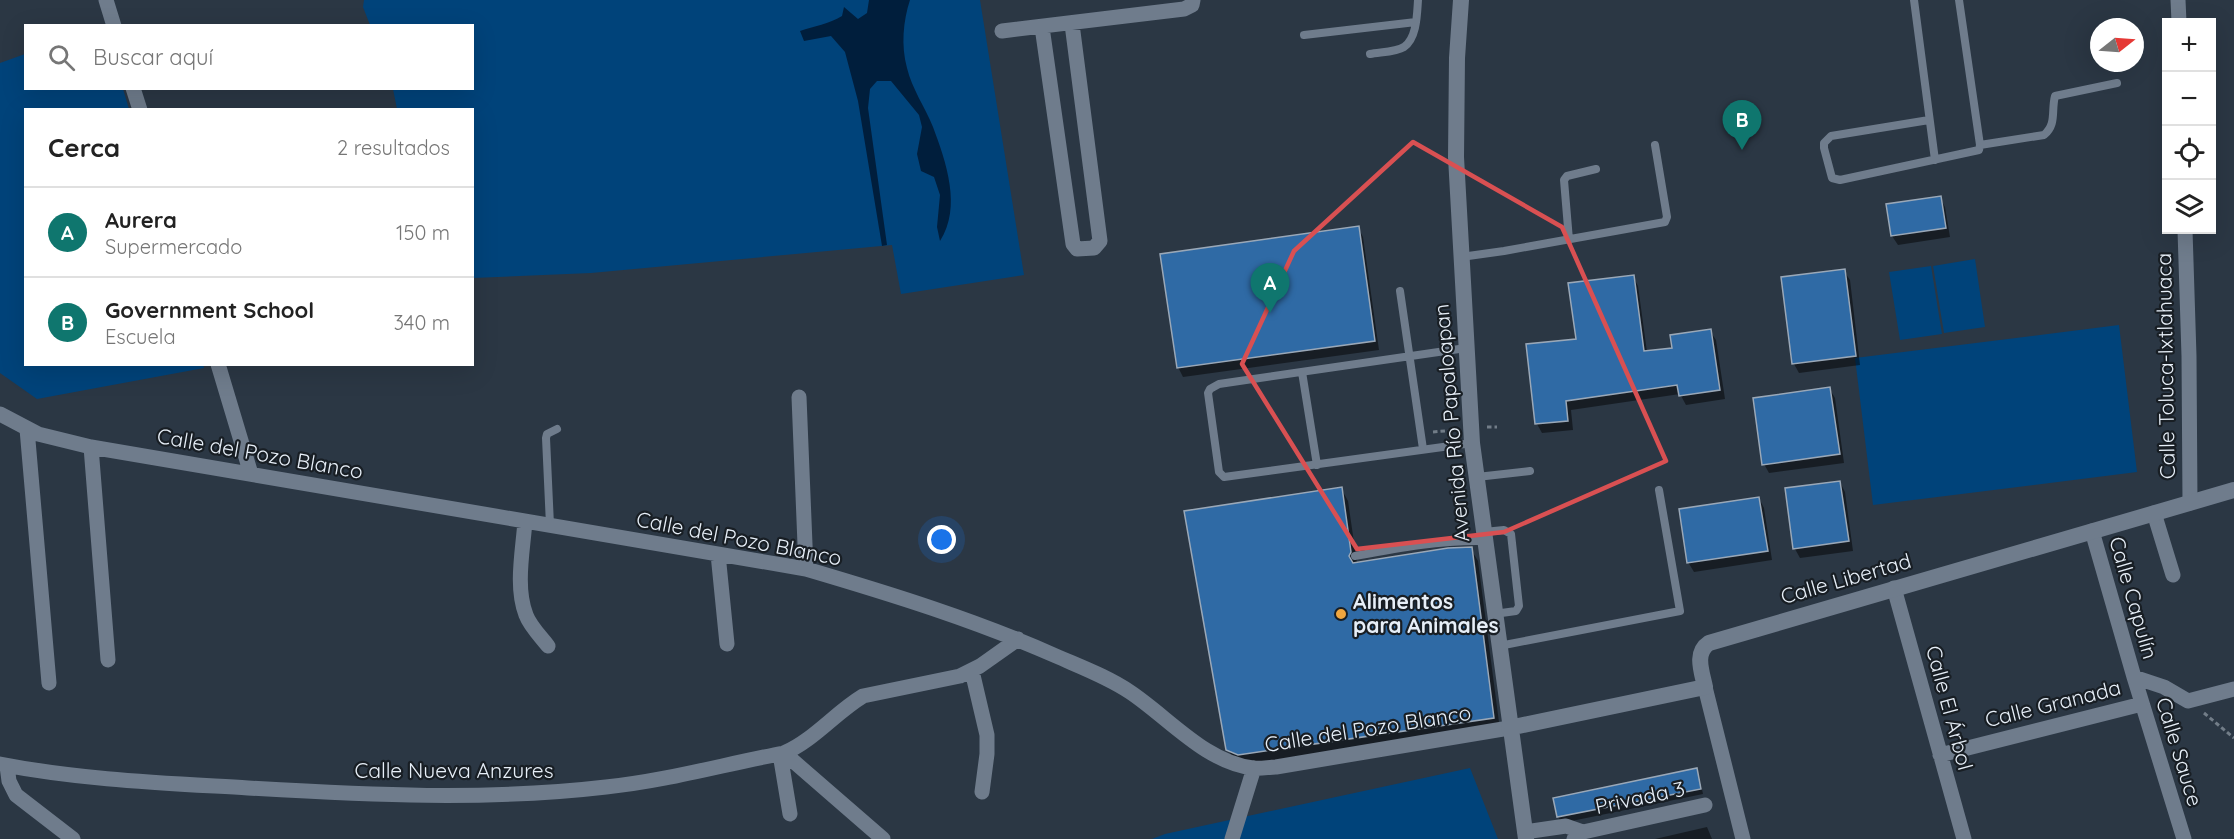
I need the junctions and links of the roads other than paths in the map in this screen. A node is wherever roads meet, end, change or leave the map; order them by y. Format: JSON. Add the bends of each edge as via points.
{"nodes":[{"id":1,"x":106,"y":0,"type":"edge"},
{"id":2,"x":1193,"y":0,"type":"edge"},
{"id":3,"x":1418,"y":0,"type":"edge"},
{"id":4,"x":1461,"y":0,"type":"edge"},
{"id":5,"x":1914,"y":0,"type":"edge"},
{"id":6,"x":1959,"y":0,"type":"edge"},
{"id":7,"x":2178,"y":0,"type":"edge"},
{"id":8,"x":2179,"y":18,"type":"edge"},
{"id":9,"x":1416,"y":22,"type":"junction"},
{"id":10,"x":113,"y":24,"type":"edge"},
{"id":11,"x":1072,"y":24,"type":"junction"},
{"id":12,"x":1042,"y":27,"type":"junction"},
{"id":13,"x":1002,"y":31,"type":"dead end"},
{"id":14,"x":1304,"y":35,"type":"dead end"},
{"id":15,"x":1370,"y":54,"type":"dead end"},
{"id":16,"x":2117,"y":83,"type":"dead end"},
{"id":17,"x":135,"y":90,"type":"edge"},
{"id":18,"x":139,"y":108,"type":"edge"},
{"id":19,"x":1929,"y":120,"type":"junction"},
{"id":20,"x":1655,"y":144,"type":"dead end"},
{"id":21,"x":1980,"y":145,"type":"junction"},
{"id":22,"x":1935,"y":160,"type":"junction"},
{"id":23,"x":1596,"y":169,"type":"dead end"},
{"id":24,"x":2185,"y":234,"type":"edge"},
{"id":25,"x":1569,"y":240,"type":"junction"},
{"id":26,"x":1461,"y":257,"type":"junction"},
{"id":27,"x":1400,"y":291,"type":"dead end"},
{"id":28,"x":1466,"y":348,"type":"junction"},
{"id":29,"x":1410,"y":356,"type":"junction"},
{"id":30,"x":219,"y":366,"type":"edge"},
{"id":31,"x":1302,"y":372,"type":"junction"},
{"id":32,"x":799,"y":398,"type":"dead end"},
{"id":33,"x":0,"y":414,"type":"edge"},
{"id":34,"x":27,"y":429,"type":"junction"},
{"id":35,"x":557,"y":429,"type":"dead end"},
{"id":36,"x":1472,"y":443,"type":"junction"},
{"id":37,"x":91,"y":447,"type":"junction"},
{"id":38,"x":1423,"y":449,"type":"junction"},
{"id":39,"x":1317,"y":465,"type":"junction"},
{"id":40,"x":1530,"y":471,"type":"dead end"},
{"id":41,"x":251,"y":474,"type":"junction"},
{"id":42,"x":1475,"y":477,"type":"junction"},
{"id":43,"x":1659,"y":490,"type":"dead end"},
{"id":44,"x":2234,"y":490,"type":"edge"},
{"id":45,"x":2190,"y":503,"type":"junction"},
{"id":46,"x":2154,"y":513,"type":"junction"},
{"id":47,"x":525,"y":520,"type":"junction"},
{"id":48,"x":550,"y":525,"type":"junction"},
{"id":49,"x":2092,"y":531,"type":"junction"},
{"id":50,"x":1483,"y":537,"type":"junction"},
{"id":51,"x":718,"y":554,"type":"junction"},
{"id":52,"x":1355,"y":556,"type":"dead end"},
{"id":53,"x":806,"y":569,"type":"junction"},
{"id":54,"x":2173,"y":575,"type":"dead end"},
{"id":55,"x":1894,"y":588,"type":"junction"},
{"id":56,"x":1494,"y":614,"type":"junction"},
{"id":57,"x":1018,"y":639,"type":"junction"},
{"id":58,"x":727,"y":644,"type":"dead end"},
{"id":59,"x":548,"y":646,"type":"dead end"},
{"id":60,"x":1498,"y":646,"type":"junction"},
{"id":61,"x":108,"y":660,"type":"dead end"},
{"id":62,"x":972,"y":671,"type":"junction"},
{"id":63,"x":2134,"y":677,"type":"junction"},
{"id":64,"x":49,"y":683,"type":"dead end"},
{"id":65,"x":1705,"y":687,"type":"junction"},
{"id":66,"x":2234,"y":689,"type":"edge"},
{"id":67,"x":2142,"y":704,"type":"junction"},
{"id":68,"x":1509,"y":728,"type":"junction"},
{"id":69,"x":782,"y":754,"type":"junction"},
{"id":70,"x":1940,"y":755,"type":"junction"},
{"id":71,"x":4,"y":765,"type":"edge"},
{"id":72,"x":1254,"y":768,"type":"junction"},
{"id":73,"x":982,"y":792,"type":"dead end"},
{"id":74,"x":1705,"y":805,"type":"dead end"},
{"id":75,"x":790,"y":814,"type":"dead end"},
{"id":76,"x":1579,"y":835,"type":"edge"},
{"id":77,"x":1525,"y":836,"type":"edge"},
{"id":78,"x":73,"y":839,"type":"edge"},
{"id":79,"x":883,"y":839,"type":"edge"},
{"id":80,"x":1232,"y":839,"type":"edge"},
{"id":81,"x":1743,"y":839,"type":"edge"},
{"id":82,"x":1964,"y":839,"type":"edge"},
{"id":83,"x":2184,"y":839,"type":"edge"}],
"edges":[{"from":1,"to":10,"type":"street"},
{"from":2,"to":11,"type":"street","via":[[1184,9]]},
{"from":3,"to":9,"type":"lane"},
{"from":4,"to":26,"type":"main road","name":"Avenida Río Papaloapan","via":[[1456,101]]},
{"from":5,"to":19,"type":"lane"},
{"from":6,"to":21,"type":"lane"},
{"from":7,"to":8,"type":"street"},
{"from":9,"to":14,"type":"lane"},
{"from":9,"to":15,"type":"lane","via":[[1409,42],[1402,48]]},
{"from":11,"to":12,"type":"street"},
{"from":11,"to":12,"type":"street","via":[[1100,241],[1094,248],[1081,250],[1073,244]]},
{"from":12,"to":13,"type":"street"},
{"from":16,"to":21,"type":"lane","via":[[2055,96],[2054,121],[2044,135]]},
{"from":17,"to":18,"type":"street"},
{"from":19,"to":22,"type":"lane"},
{"from":19,"to":22,"type":"lane","via":[[1831,136],[1824,148],[1830,175],[1835,180]]},
{"from":20,"to":25,"type":"lane","via":[[1665,222]]},
{"from":21,"to":22,"type":"lane","via":[[1976,152]]},
{"from":23,"to":25,"type":"lane","via":[[1563,180]]},
{"from":24,"to":45,"type":"street","name":"Calle Toluca-Ixtlahuaca"},
{"from":25,"to":26,"type":"lane"},
{"from":26,"to":28,"type":"main road","name":"Avenida Río Papaloapan"},
{"from":27,"to":29,"type":"lane"},
{"from":28,"to":29,"type":"lane"},
{"from":28,"to":36,"type":"main road","name":"Avenida Río Papaloapan"},
{"from":29,"to":31,"type":"lane"},
{"from":29,"to":38,"type":"lane"},
{"from":30,"to":41,"type":"street"},
{"from":31,"to":39,"type":"lane"},
{"from":31,"to":39,"type":"lane","via":[[1213,386],[1208,393],[1219,472],[1224,477]]},
{"from":32,"to":53,"type":"street"},
{"from":33,"to":34,"type":"street","name":"Calle del Pozo Blanco"},
{"from":34,"to":37,"type":"street","name":"Calle del Pozo Blanco"},
{"from":34,"to":64,"type":"street"},
{"from":35,"to":48,"type":"lane","via":[[546,434]]},
{"from":36,"to":38,"type":"lane"},
{"from":36,"to":42,"type":"main road","name":"Avenida Río Papaloapan"},
{"from":37,"to":41,"type":"street","name":"Calle del Pozo Blanco"},
{"from":37,"to":61,"type":"street"},
{"from":38,"to":39,"type":"lane"},
{"from":40,"to":42,"type":"lane"},
{"from":41,"to":47,"type":"street","name":"Calle del Pozo Blanco"},
{"from":42,"to":50,"type":"main road","name":"Avenida Río Papaloapan"},
{"from":43,"to":60,"type":"lane","via":[[1680,611]]},
{"from":44,"to":45,"type":"main road","name":"Calle Libertad"},
{"from":45,"to":46,"type":"main road","name":"Calle Libertad"},
{"from":46,"to":49,"type":"main road","name":"Calle Libertad"},
{"from":46,"to":54,"type":"street"},
{"from":47,"to":48,"type":"street","name":"Calle del Pozo Blanco"},
{"from":47,"to":59,"type":"street","via":[[523,602],[526,617]]},
{"from":48,"to":51,"type":"street","name":"Calle del Pozo Blanco"},
{"from":49,"to":55,"type":"main road","name":"Calle Libertad"},
{"from":49,"to":63,"type":"street","name":"Calle Capulín"},
{"from":50,"to":52,"type":"lane"},
{"from":50,"to":56,"type":"main road","name":"Avenida Río Papaloapan"},
{"from":50,"to":56,"type":"lane","via":[[1507,530],[1511,534],[1519,606],[1516,611]]},
{"from":51,"to":53,"type":"street","name":"Calle del Pozo Blanco"},
{"from":51,"to":58,"type":"street"},
{"from":53,"to":57,"type":"street","name":"Calle del Pozo Blanco","via":[[894,594]]},
{"from":55,"to":65,"type":"main road","name":"Calle Libertad","via":[[1709,643],[1699,660]]},
{"from":55,"to":70,"type":"street","name":"Calle El Árbol"},
{"from":56,"to":60,"type":"main road","name":"Avenida Río Papaloapan"},
{"from":57,"to":62,"type":"street","name":"Calle Nueva Anzures"},
{"from":57,"to":72,"type":"street","name":"Calle del Pozo Blanco","via":[[1110,680],[1208,751]]},
{"from":60,"to":68,"type":"main road","name":"Avenida Río Papaloapan"},
{"from":62,"to":69,"type":"street","name":"Calle Nueva Anzures","via":[[863,696],[803,743]]},
{"from":62,"to":73,"type":"street","via":[[987,735]]},
{"from":63,"to":66,"type":"street","via":[[2164,687],[2188,701]]},
{"from":63,"to":67,"type":"street","name":"Calle Sauce"},
{"from":65,"to":68,"type":"main road"},
{"from":65,"to":81,"type":"street"},
{"from":67,"to":70,"type":"street","name":"Calle Granada"},
{"from":67,"to":83,"type":"street","name":"Calle Sauce"},
{"from":68,"to":72,"type":"street","name":"Calle del Pozo Blanco"},
{"from":68,"to":77,"type":"main road","name":"Avenida Río Papaloapan"},
{"from":69,"to":71,"type":"street","name":"Calle Nueva Anzures","via":[[638,783],[510,795],[312,792],[173,784],[57,775]]},
{"from":69,"to":75,"type":"street"},
{"from":69,"to":79,"type":"street"},
{"from":70,"to":82,"type":"street","name":"Calle El Árbol"},
{"from":71,"to":78,"type":"street","via":[[16,795]]},
{"from":72,"to":80,"type":"street"},
{"from":74,"to":76,"type":"street","name":"Privada 3"},
{"from":76,"to":77,"type":"street","name":"Privada 3","via":[[1566,826]]}]}
